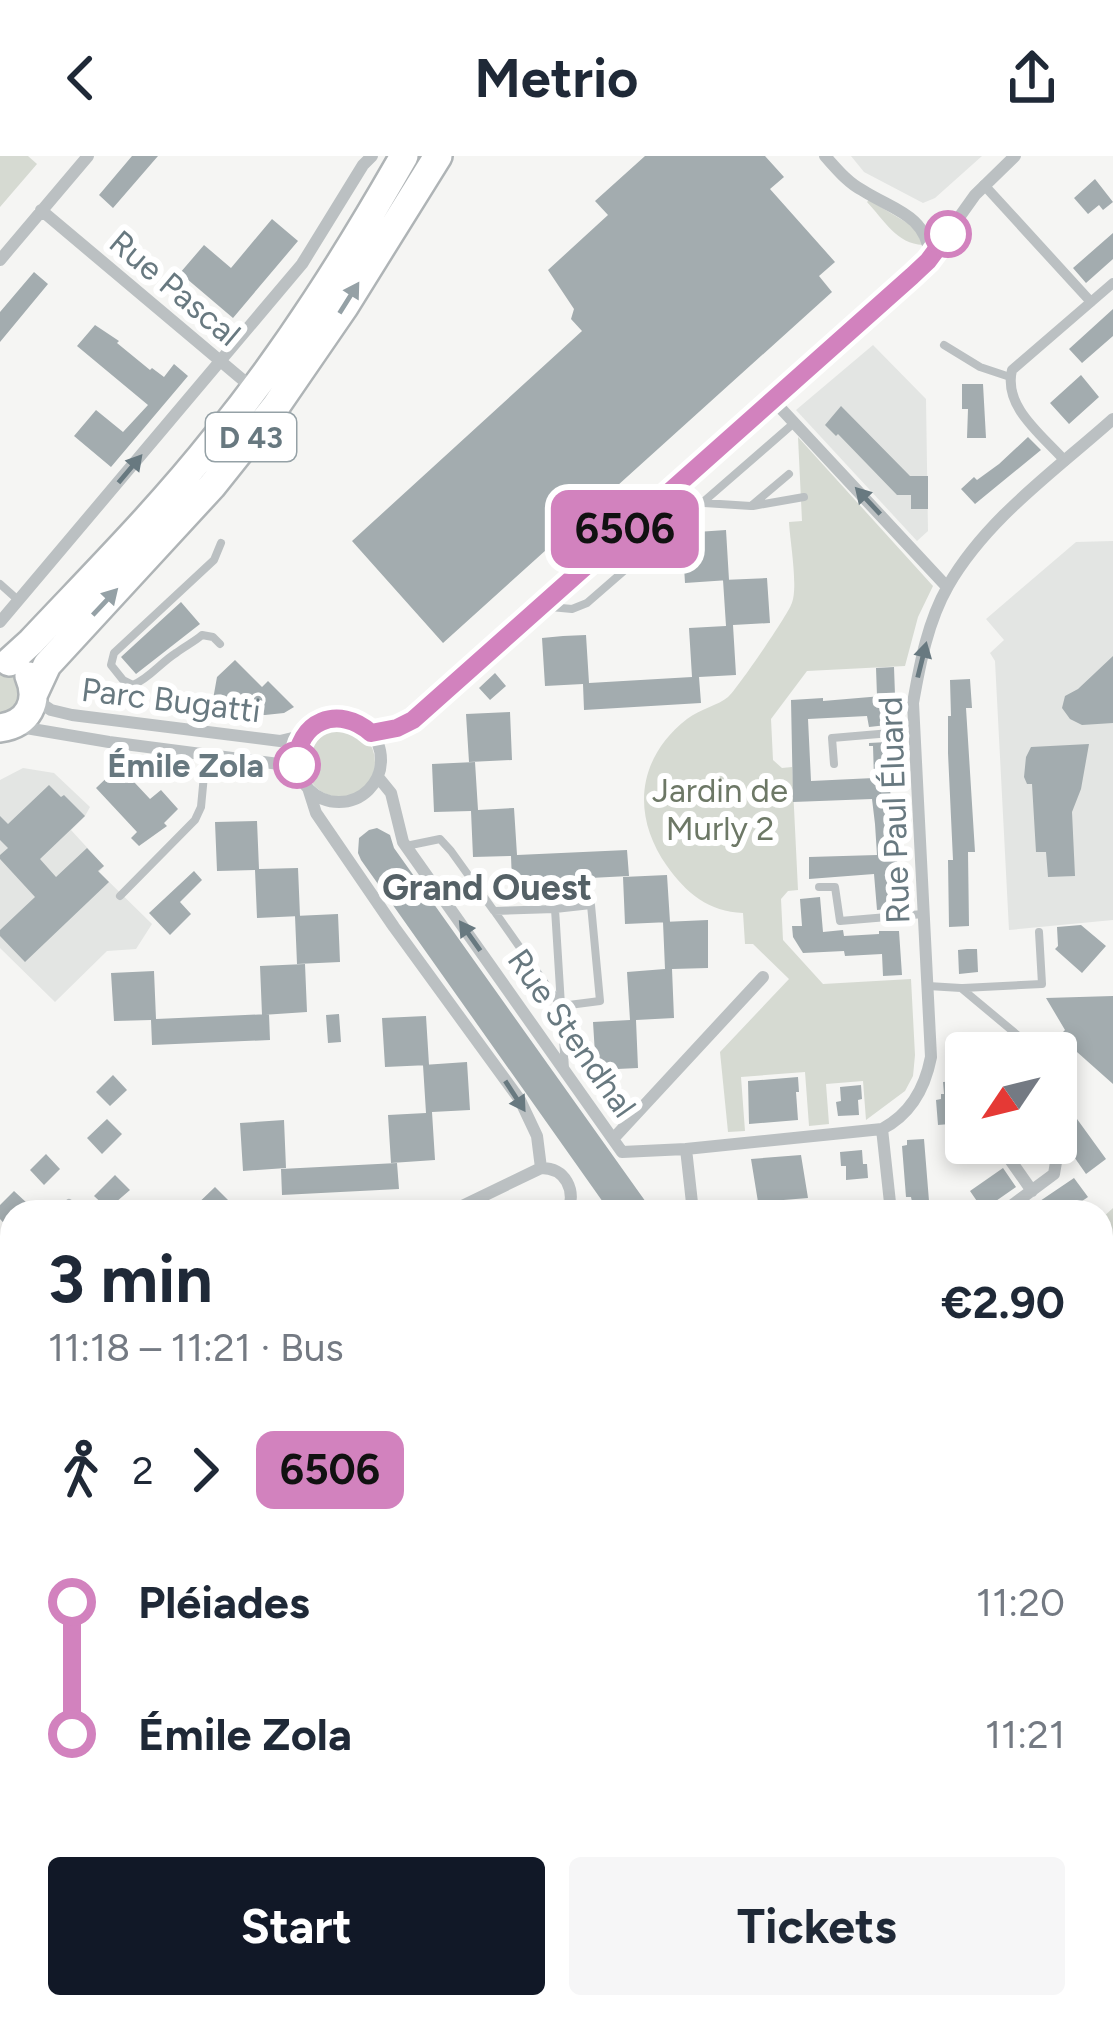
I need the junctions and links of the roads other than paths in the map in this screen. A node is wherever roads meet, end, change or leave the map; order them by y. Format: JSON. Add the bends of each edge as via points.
{"nodes":[{"id":1,"x":88,"y":156,"type":"edge"},
{"id":2,"x":371,"y":156,"type":"edge"},
{"id":3,"x":404,"y":156,"type":"edge"},
{"id":4,"x":438,"y":156,"type":"edge"},
{"id":5,"x":825,"y":156,"type":"edge"},
{"id":6,"x":1015,"y":156,"type":"edge"},
{"id":7,"x":984,"y":185,"type":"junction"},
{"id":8,"x":41,"y":210,"type":"junction"},
{"id":9,"x":930,"y":257,"type":"junction"},
{"id":10,"x":0,"y":260,"type":"edge"},
{"id":11,"x":1113,"y":283,"type":"edge"},
{"id":12,"x":1091,"y":302,"type":"junction"},
{"id":13,"x":944,"y":345,"type":"dead end"},
{"id":14,"x":221,"y":363,"type":"junction"},
{"id":15,"x":1010,"y":377,"type":"junction"},
{"id":16,"x":265,"y":398,"type":"junction"},
{"id":17,"x":772,"y":399,"type":"junction"},
{"id":18,"x":1113,"y":418,"type":"edge"},
{"id":19,"x":794,"y":423,"type":"junction"},
{"id":20,"x":1065,"y":461,"type":"junction"},
{"id":21,"x":789,"y":474,"type":"dead end"},
{"id":22,"x":804,"y":497,"type":"dead end"},
{"id":23,"x":702,"y":503,"type":"junction"},
{"id":24,"x":751,"y":506,"type":"junction"},
{"id":25,"x":221,"y":543,"type":"dead end"},
{"id":26,"x":0,"y":584,"type":"edge"},
{"id":27,"x":947,"y":587,"type":"junction"},
{"id":28,"x":20,"y":601,"type":"junction"},
{"id":29,"x":539,"y":606,"type":"junction"},
{"id":30,"x":0,"y":622,"type":"edge"},
{"id":31,"x":220,"y":644,"type":"dead end"},
{"id":32,"x":5,"y":661,"type":"edge"},
{"id":33,"x":34,"y":695,"type":"junction"},
{"id":34,"x":6,"y":727,"type":"edge"},
{"id":35,"x":914,"y":731,"type":"junction"},
{"id":36,"x":371,"y":733,"type":"junction"},
{"id":37,"x":305,"y":735,"type":"junction"},
{"id":38,"x":206,"y":753,"type":"junction"},
{"id":39,"x":834,"y":764,"type":"dead end"},
{"id":40,"x":297,"y":770,"type":"junction"},
{"id":41,"x":378,"y":777,"type":"junction"},
{"id":42,"x":309,"y":791,"type":"junction"},
{"id":43,"x":406,"y":845,"type":"junction"},
{"id":44,"x":819,"y":887,"type":"dead end"},
{"id":45,"x":120,"y":896,"type":"dead end"},
{"id":46,"x":555,"y":909,"type":"junction"},
{"id":47,"x":494,"y":911,"type":"junction"},
{"id":48,"x":924,"y":914,"type":"junction"},
{"id":49,"x":1039,"y":932,"type":"dead end"},
{"id":50,"x":764,"y":977,"type":"dead end"},
{"id":51,"x":928,"y":986,"type":"junction"},
{"id":52,"x":961,"y":988,"type":"junction"},
{"id":53,"x":561,"y":1006,"type":"junction"},
{"id":54,"x":1014,"y":1032,"type":"edge"},
{"id":55,"x":565,"y":1071,"type":"junction"},
{"id":56,"x":882,"y":1129,"type":"junction"},
{"id":57,"x":614,"y":1139,"type":"junction"},
{"id":58,"x":686,"y":1149,"type":"junction"},
{"id":59,"x":1013,"y":1164,"type":"edge"},
{"id":60,"x":1056,"y":1164,"type":"edge"},
{"id":61,"x":541,"y":1168,"type":"junction"},
{"id":62,"x":1032,"y":1191,"type":"junction"},
{"id":63,"x":475,"y":1200,"type":"edge"},
{"id":64,"x":572,"y":1200,"type":"edge"},
{"id":65,"x":692,"y":1200,"type":"edge"},
{"id":66,"x":890,"y":1200,"type":"edge"},
{"id":67,"x":1020,"y":1200,"type":"edge"}],
"edges":[{"from":1,"to":8,"type":"street"},
{"from":2,"to":14,"type":"street","via":[[302,264]]},
{"from":3,"to":16,"type":"main road","number":"D 43"},
{"from":16,"to":4,"type":"main road","number":"D 43","one_way":true,"via":[[344,307]]},
{"from":5,"to":9,"type":"street","via":[[856,187],[916,221]]},
{"from":6,"to":7,"type":"street"},
{"from":7,"to":9,"type":"street"},
{"from":7,"to":12,"type":"street"},
{"from":8,"to":10,"type":"street"},
{"from":8,"to":14,"type":"street","name":"Rue Pascal"},
{"from":9,"to":17,"type":"street"},
{"from":11,"to":12,"type":"street"},
{"from":12,"to":15,"type":"street"},
{"from":13,"to":15,"type":"lane"},
{"from":14,"to":16,"type":"street","name":"Rue Pascal"},
{"from":28,"to":14,"type":"street","one_way":true},
{"from":15,"to":20,"type":"street","via":[[1015,405]]},
{"from":16,"to":32,"type":"main road","number":"D 43"},
{"from":33,"to":16,"type":"main road","number":"D 43","one_way":true,"via":[[52,659],[212,486]]},
{"from":17,"to":19,"type":"street"},
{"from":17,"to":29,"type":"street"},
{"from":18,"to":20,"type":"street","name":"Rue Paul Éluard"},
{"from":19,"to":23,"type":"lane"},
{"from":27,"to":19,"type":"street","one_way":true},
{"from":20,"to":27,"type":"street","name":"Rue Paul Éluard","via":[[998,521]]},
{"from":21,"to":24,"type":"lane"},
{"from":22,"to":24,"type":"lane"},
{"from":23,"to":24,"type":"lane"},
{"from":23,"to":29,"type":"lane","via":[[587,603]]},
{"from":25,"to":31,"type":"lane","via":[[214,560],[114,653],[111,665],[134,686],[202,635]]},
{"from":26,"to":28,"type":"lane"},
{"from":35,"to":27,"type":"street","name":"Rue Paul Éluard","one_way":true,"via":[[922,654]]},
{"from":28,"to":30,"type":"street"},
{"from":29,"to":36,"type":"street","via":[[413,720]]},
{"from":32,"to":33,"type":"main road","via":[[24,670]]},
{"from":33,"to":34,"type":"main road","via":[[25,718]]},
{"from":33,"to":37,"type":"street","name":"Parc Bugatti","via":[[51,710],[93,719],[280,741]]},
{"from":34,"to":38,"type":"street","name":"Parc Bugatti"},
{"from":35,"to":39,"type":"lane","via":[[832,738]]},
{"from":35,"to":48,"type":"street","name":"Rue Paul Éluard"},
{"from":36,"to":37,"type":"street","via":[[343,718]]},
{"from":36,"to":41,"type":"street","via":[[381,754]]},
{"from":37,"to":40,"type":"street"},
{"from":38,"to":40,"type":"street","name":"Parc Bugatti"},
{"from":38,"to":45,"type":"lane","via":[[195,820]]},
{"from":40,"to":42,"type":"street"},
{"from":41,"to":42,"type":"street","via":[[347,802]]},
{"from":41,"to":43,"type":"street","name":"Rue Stendhal"},
{"from":42,"to":61,"type":"street","one_way":true,"via":[[361,879],[520,1100]]},
{"from":43,"to":47,"type":"lane","via":[[440,839]]},
{"from":55,"to":43,"type":"street","name":"Rue Stendhal","one_way":true},
{"from":44,"to":48,"type":"lane","via":[[835,887],[839,921]]},
{"from":46,"to":47,"type":"lane"},
{"from":46,"to":53,"type":"lane"},
{"from":46,"to":53,"type":"lane","via":[[591,905],[600,1001]]},
{"from":47,"to":53,"type":"lane"},
{"from":48,"to":51,"type":"street","name":"Rue Paul Éluard"},
{"from":49,"to":52,"type":"lane","via":[[1042,984]]},
{"from":50,"to":57,"type":"street"},
{"from":51,"to":52,"type":"lane"},
{"from":51,"to":56,"type":"street","name":"Rue Paul Éluard","via":[[927,1075],[914,1102]]},
{"from":52,"to":54,"type":"lane"},
{"from":53,"to":55,"type":"lane"},
{"from":55,"to":57,"type":"street","name":"Rue Stendhal"},
{"from":56,"to":58,"type":"street"},
{"from":56,"to":66,"type":"street"},
{"from":57,"to":58,"type":"street","name":"Rue Stendhal","via":[[622,1152]]},
{"from":58,"to":65,"type":"street"},
{"from":59,"to":62,"type":"street"},
{"from":60,"to":62,"type":"street"},
{"from":61,"to":63,"type":"street"},
{"from":61,"to":64,"type":"street","via":[[566,1180]]},
{"from":62,"to":67,"type":"street"}]}
